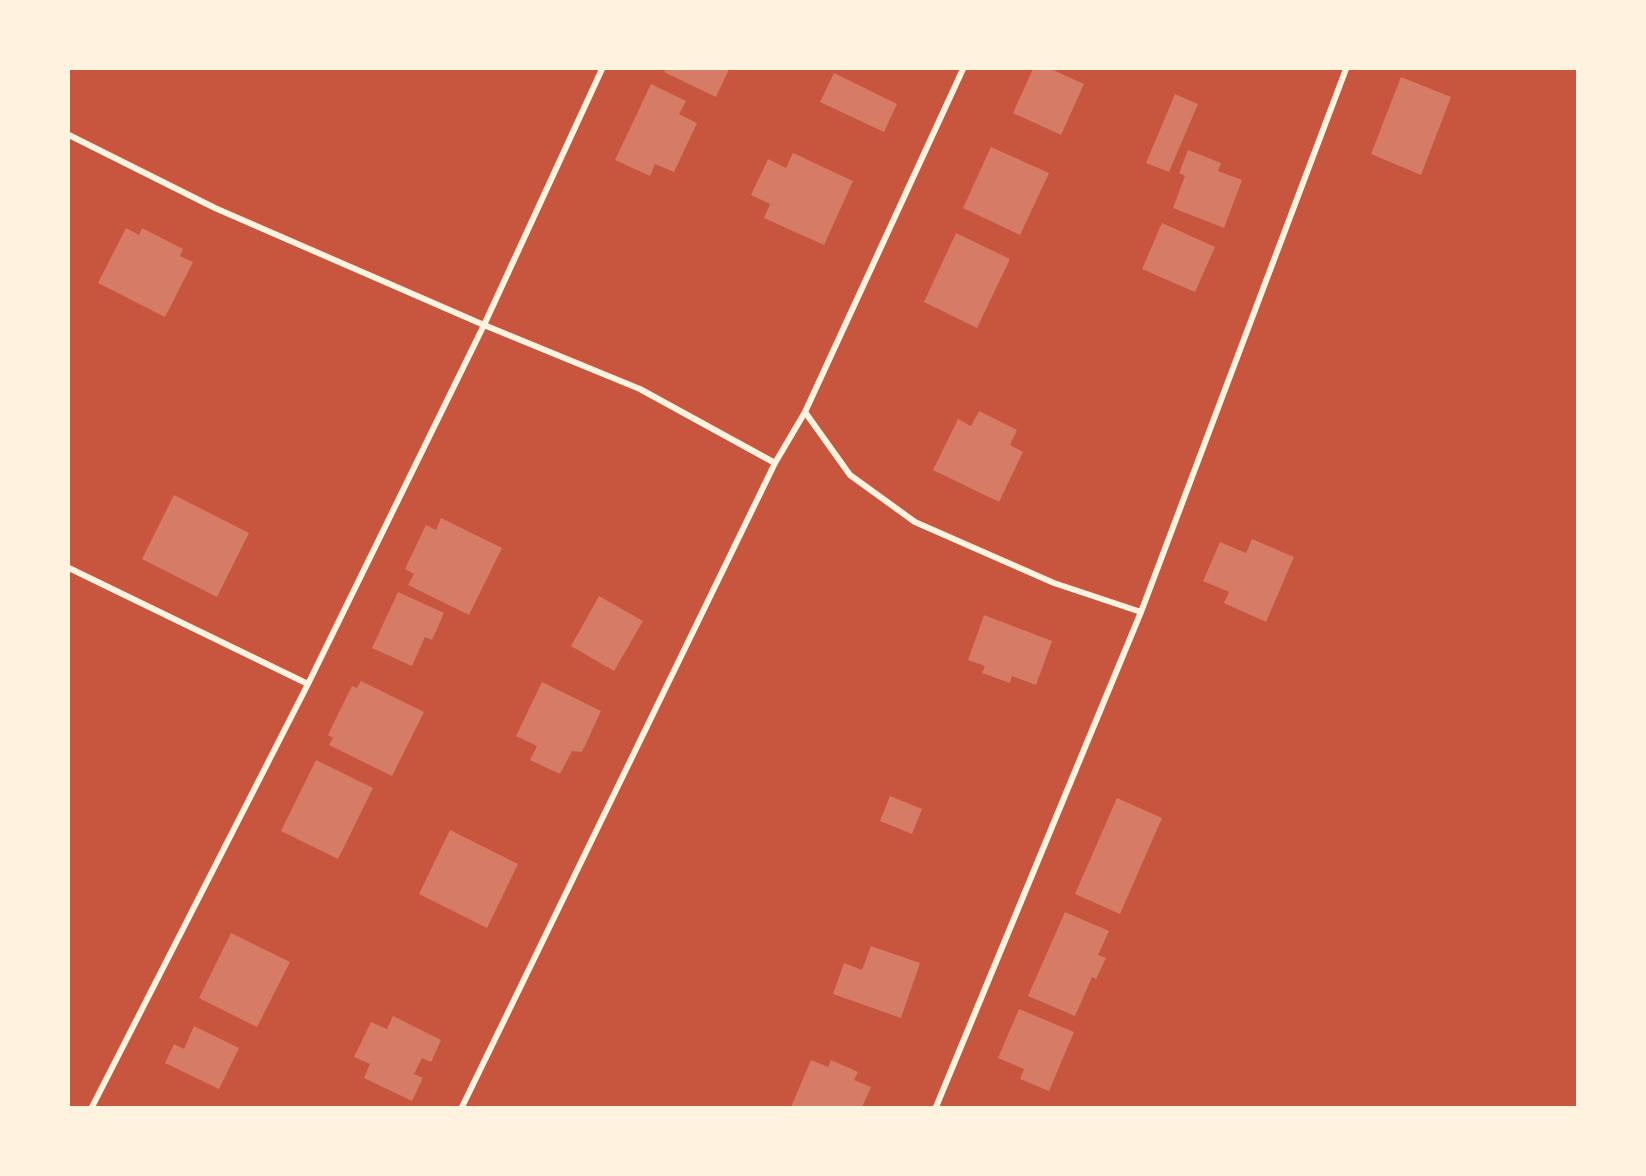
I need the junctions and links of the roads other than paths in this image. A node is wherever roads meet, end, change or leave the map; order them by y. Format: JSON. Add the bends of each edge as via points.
{"nodes":[{"id":1,"x":602,"y":69,"type":"edge"},
{"id":2,"x":963,"y":69,"type":"edge"},
{"id":3,"x":1346,"y":69,"type":"edge"},
{"id":4,"x":69,"y":135,"type":"edge"},
{"id":5,"x":484,"y":325,"type":"junction"},
{"id":6,"x":805,"y":412,"type":"junction"},
{"id":7,"x":775,"y":463,"type":"junction"},
{"id":8,"x":69,"y":568,"type":"edge"},
{"id":9,"x":1142,"y":612,"type":"junction"},
{"id":10,"x":308,"y":684,"type":"junction"},
{"id":11,"x":92,"y":1107,"type":"edge"},
{"id":12,"x":462,"y":1107,"type":"edge"},
{"id":13,"x":936,"y":1107,"type":"edge"}],
"edges":[{"from":1,"to":5,"type":"street"},
{"from":2,"to":6,"type":"street"},
{"from":3,"to":9,"type":"street"},
{"from":4,"to":5,"type":"street","via":[[215,208]]},
{"from":5,"to":7,"type":"street","via":[[640,389]]},
{"from":5,"to":10,"type":"street"},
{"from":6,"to":7,"type":"street"},
{"from":6,"to":9,"type":"street","via":[[850,475],[915,522],[1054,584]]},
{"from":7,"to":12,"type":"street"},
{"from":8,"to":10,"type":"street"},
{"from":9,"to":13,"type":"street"},
{"from":10,"to":11,"type":"street"}]}
